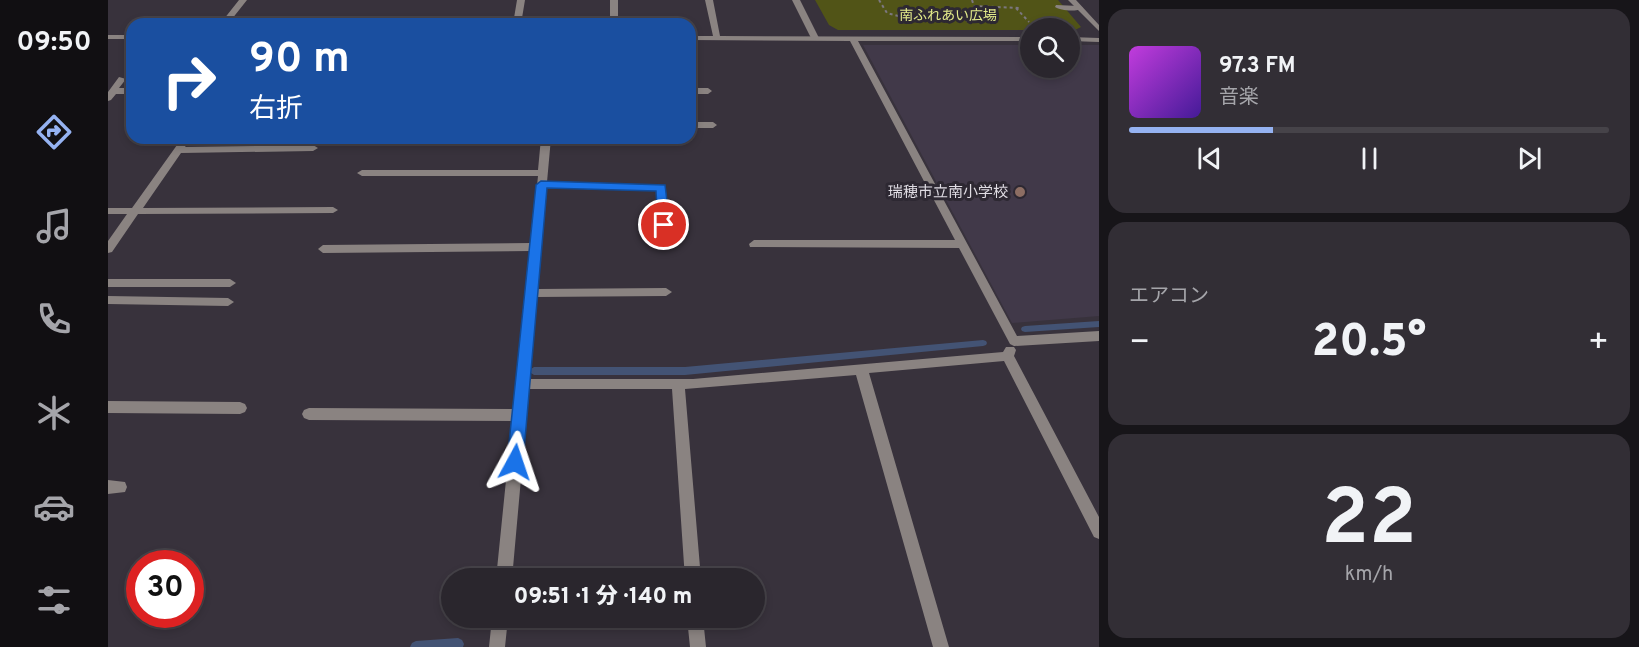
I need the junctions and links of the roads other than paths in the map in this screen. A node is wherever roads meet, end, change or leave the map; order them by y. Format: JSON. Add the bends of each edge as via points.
{"nodes":[{"id":1,"x":243,"y":0,"type":"edge"},
{"id":2,"x":521,"y":0,"type":"edge"},
{"id":3,"x":614,"y":0,"type":"edge"},
{"id":4,"x":709,"y":0,"type":"edge"},
{"id":5,"x":796,"y":0,"type":"edge"},
{"id":6,"x":1072,"y":0,"type":"edge"},
{"id":7,"x":1059,"y":7,"type":"dead end"},
{"id":8,"x":1079,"y":8,"type":"junction"},
{"id":9,"x":229,"y":18,"type":"edge"},
{"id":10,"x":518,"y":18,"type":"edge"},
{"id":11,"x":614,"y":18,"type":"edge"},
{"id":12,"x":1099,"y":29,"type":"edge"},
{"id":13,"x":108,"y":37,"type":"edge"},
{"id":14,"x":126,"y":37,"type":"edge"},
{"id":15,"x":696,"y":38,"type":"edge"},
{"id":16,"x":717,"y":38,"type":"junction"},
{"id":17,"x":815,"y":38,"type":"junction"},
{"id":18,"x":853,"y":39,"type":"junction"},
{"id":19,"x":1020,"y":39,"type":"edge"},
{"id":20,"x":1080,"y":39,"type":"edge"},
{"id":21,"x":1099,"y":40,"type":"edge"},
{"id":22,"x":122,"y":80,"type":"dead end"},
{"id":23,"x":696,"y":91,"type":"edge"},
{"id":24,"x":708,"y":91,"type":"dead end"},
{"id":25,"x":126,"y":92,"type":"edge"},
{"id":26,"x":111,"y":94,"type":"edge"},
{"id":27,"x":696,"y":125,"type":"edge"},
{"id":28,"x":713,"y":125,"type":"dead end"},
{"id":29,"x":183,"y":144,"type":"edge"},
{"id":30,"x":545,"y":144,"type":"edge"},
{"id":31,"x":312,"y":148,"type":"dead end"},
{"id":32,"x":179,"y":150,"type":"junction"},
{"id":33,"x":362,"y":173,"type":"dead end"},
{"id":34,"x":542,"y":179,"type":"junction"},
{"id":35,"x":333,"y":210,"type":"dead end"},
{"id":36,"x":108,"y":211,"type":"edge"},
{"id":37,"x":136,"y":211,"type":"junction"},
{"id":38,"x":666,"y":243,"type":"dead end"},
{"id":39,"x":753,"y":244,"type":"dead end"},
{"id":40,"x":963,"y":244,"type":"junction"},
{"id":41,"x":536,"y":247,"type":"junction"},
{"id":42,"x":108,"y":249,"type":"edge"},
{"id":43,"x":323,"y":249,"type":"dead end"},
{"id":44,"x":108,"y":283,"type":"edge"},
{"id":45,"x":230,"y":283,"type":"dead end"},
{"id":46,"x":666,"y":292,"type":"dead end"},
{"id":47,"x":531,"y":293,"type":"junction"},
{"id":48,"x":108,"y":300,"type":"edge"},
{"id":49,"x":228,"y":302,"type":"dead end"},
{"id":50,"x":1099,"y":336,"type":"edge"},
{"id":51,"x":1014,"y":341,"type":"junction"},
{"id":52,"x":1008,"y":356,"type":"junction"},
{"id":53,"x":861,"y":369,"type":"junction"},
{"id":54,"x":522,"y":384,"type":"junction"},
{"id":55,"x":678,"y":384,"type":"junction"},
{"id":56,"x":108,"y":407,"type":"edge"},
{"id":57,"x":240,"y":408,"type":"dead end"},
{"id":58,"x":309,"y":414,"type":"dead end"},
{"id":59,"x":519,"y":415,"type":"junction"},
{"id":60,"x":1099,"y":532,"type":"edge"},
{"id":61,"x":505,"y":568,"type":"edge"},
{"id":62,"x":692,"y":568,"type":"edge"},
{"id":63,"x":499,"y":628,"type":"edge"},
{"id":64,"x":696,"y":628,"type":"edge"},
{"id":65,"x":497,"y":647,"type":"edge"},
{"id":66,"x":698,"y":647,"type":"edge"},
{"id":67,"x":941,"y":647,"type":"edge"}],
"edges":[{"from":1,"to":9,"type":"street"},
{"from":2,"to":10,"type":"street"},
{"from":3,"to":11,"type":"street"},
{"from":4,"to":16,"type":"street"},
{"from":5,"to":17,"type":"street"},
{"from":6,"to":8,"type":"street"},
{"from":7,"to":8,"type":"street"},
{"from":8,"to":12,"type":"street"},
{"from":13,"to":14,"type":"street"},
{"from":15,"to":16,"type":"street"},
{"from":16,"to":17,"type":"street"},
{"from":17,"to":18,"type":"street"},
{"from":18,"to":19,"type":"street"},
{"from":18,"to":40,"type":"street"},
{"from":20,"to":21,"type":"street"},
{"from":22,"to":26,"type":"street"},
{"from":23,"to":24,"type":"street"},
{"from":25,"to":26,"type":"street"},
{"from":27,"to":28,"type":"street"},
{"from":29,"to":32,"type":"street"},
{"from":30,"to":34,"type":"street"},
{"from":31,"to":32,"type":"street"},
{"from":32,"to":37,"type":"street"},
{"from":33,"to":34,"type":"street"},
{"from":34,"to":38,"type":"street","via":[[661,188]]},
{"from":34,"to":41,"type":"street"},
{"from":35,"to":37,"type":"street"},
{"from":36,"to":37,"type":"street"},
{"from":37,"to":42,"type":"street"},
{"from":39,"to":40,"type":"street"},
{"from":40,"to":51,"type":"street"},
{"from":41,"to":43,"type":"street"},
{"from":41,"to":47,"type":"street"},
{"from":44,"to":45,"type":"street"},
{"from":46,"to":47,"type":"street"},
{"from":47,"to":54,"type":"street"},
{"from":48,"to":49,"type":"street"},
{"from":50,"to":51,"type":"street"},
{"from":51,"to":52,"type":"street"},
{"from":52,"to":53,"type":"street"},
{"from":52,"to":60,"type":"street"},
{"from":53,"to":55,"type":"street"},
{"from":53,"to":67,"type":"street"},
{"from":54,"to":55,"type":"street"},
{"from":54,"to":59,"type":"street"},
{"from":55,"to":62,"type":"street"},
{"from":56,"to":57,"type":"street"},
{"from":58,"to":59,"type":"street"},
{"from":59,"to":61,"type":"street"},
{"from":63,"to":65,"type":"street"},
{"from":64,"to":66,"type":"street"}]}
